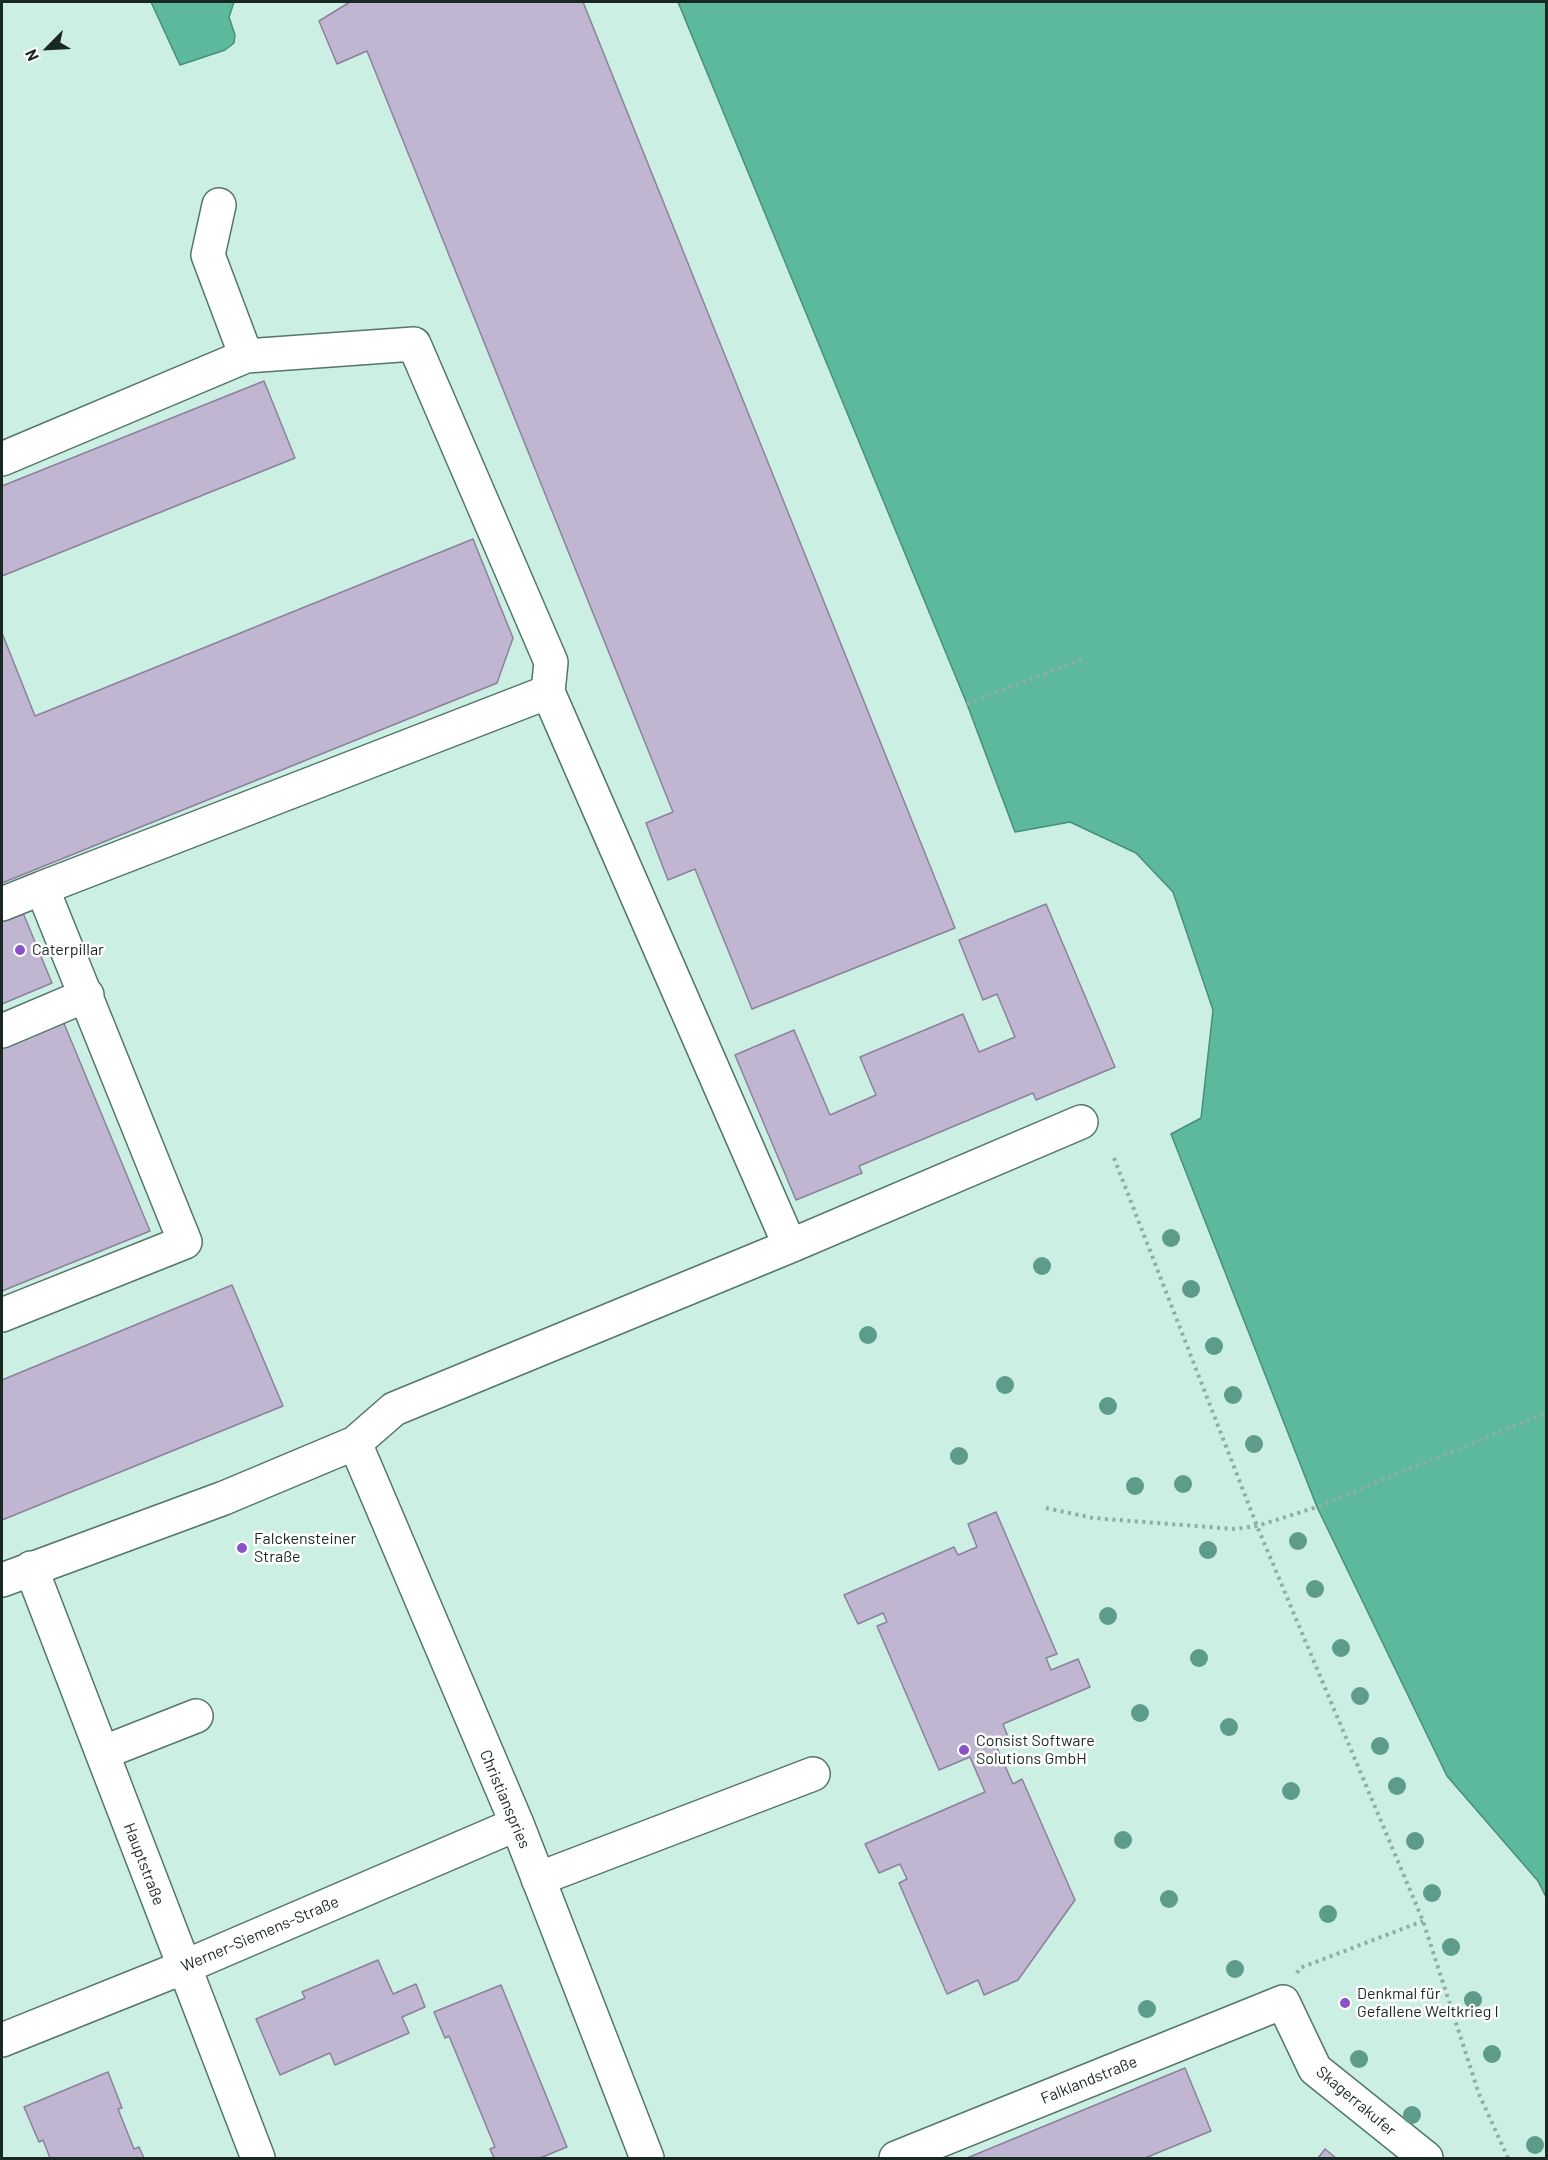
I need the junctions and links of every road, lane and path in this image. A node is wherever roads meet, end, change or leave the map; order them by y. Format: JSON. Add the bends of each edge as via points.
{"nodes":[{"id":1,"x":219,"y":205,"type":"dead end"},
{"id":2,"x":246,"y":356,"type":"junction"},
{"id":3,"x":2,"y":459,"type":"edge"},
{"id":4,"x":1083,"y":659,"type":"dead end"},
{"id":5,"x":548,"y":693,"type":"junction"},
{"id":6,"x":967,"y":704,"type":"dead end"},
{"id":7,"x":42,"y":888,"type":"junction"},
{"id":8,"x":2,"y":904,"type":"edge"},
{"id":9,"x":87,"y":995,"type":"junction"},
{"id":10,"x":2,"y":1031,"type":"edge"},
{"id":11,"x":1081,"y":1122,"type":"dead end"},
{"id":12,"x":1114,"y":1158,"type":"dead end"},
{"id":13,"x":790,"y":1246,"type":"junction"},
{"id":14,"x":2,"y":1315,"type":"edge"},
{"id":15,"x":1546,"y":1413,"type":"edge"},
{"id":16,"x":355,"y":1443,"type":"junction"},
{"id":17,"x":1046,"y":1509,"type":"dead end"},
{"id":18,"x":1257,"y":1526,"type":"junction"},
{"id":19,"x":16,"y":1574,"type":"edge"},
{"id":20,"x":196,"y":1716,"type":"dead end"},
{"id":21,"x":102,"y":1754,"type":"junction"},
{"id":22,"x":813,"y":1774,"type":"dead end"},
{"id":23,"x":517,"y":1824,"type":"junction"},
{"id":24,"x":538,"y":1879,"type":"junction"},
{"id":25,"x":1423,"y":1921,"type":"junction"},
{"id":26,"x":184,"y":1967,"type":"junction"},
{"id":27,"x":1283,"y":2002,"type":"junction"},
{"id":28,"x":2,"y":2040,"type":"edge"},
{"id":29,"x":258,"y":2158,"type":"edge"},
{"id":30,"x":647,"y":2158,"type":"edge"},
{"id":31,"x":896,"y":2158,"type":"edge"},
{"id":32,"x":1426,"y":2158,"type":"edge"},
{"id":33,"x":1508,"y":2158,"type":"edge"}],
"edges":[{"from":1,"to":2,"type":"street","via":[[208,255]]},
{"from":2,"to":3,"type":"street"},
{"from":2,"to":5,"type":"street","via":[[414,344],[551,662]]},
{"from":4,"to":6,"type":"path"},
{"from":5,"to":7,"type":"street"},
{"from":5,"to":13,"type":"street"},
{"from":7,"to":8,"type":"street"},
{"from":7,"to":9,"type":"street"},
{"from":9,"to":10,"type":"street"},
{"from":9,"to":14,"type":"street","via":[[185,1242]]},
{"from":11,"to":13,"type":"street"},
{"from":12,"to":18,"type":"path"},
{"from":13,"to":16,"type":"street","via":[[394,1409]]},
{"from":15,"to":18,"type":"path","via":[[1317,1507]]},
{"from":16,"to":19,"type":"street","via":[[224,1498]]},
{"from":16,"to":23,"type":"street","name":"Christianspries"},
{"from":17,"to":18,"type":"path","via":[[1093,1518],[1234,1529]]},
{"from":18,"to":25,"type":"path"},
{"from":19,"to":21,"type":"street","name":"Hauptstraße"},
{"from":20,"to":21,"type":"street"},
{"from":21,"to":26,"type":"street","name":"Hauptstraße"},
{"from":22,"to":24,"type":"street"},
{"from":23,"to":24,"type":"street","name":"Christianspries"},
{"from":23,"to":26,"type":"street","name":"Werner-Siemens-Straße"},
{"from":24,"to":30,"type":"street","name":"Christianspries"},
{"from":25,"to":27,"type":"path","via":[[1300,1968]]},
{"from":25,"to":33,"type":"path","via":[[1479,2094]]},
{"from":26,"to":28,"type":"street","name":"Werner-Siemens-Straße"},
{"from":26,"to":29,"type":"street","name":"Hauptstraße"},
{"from":27,"to":31,"type":"street","name":"Falklandstraße"},
{"from":27,"to":32,"type":"street","name":"Skagerrakufer","via":[[1315,2069]]}]}
